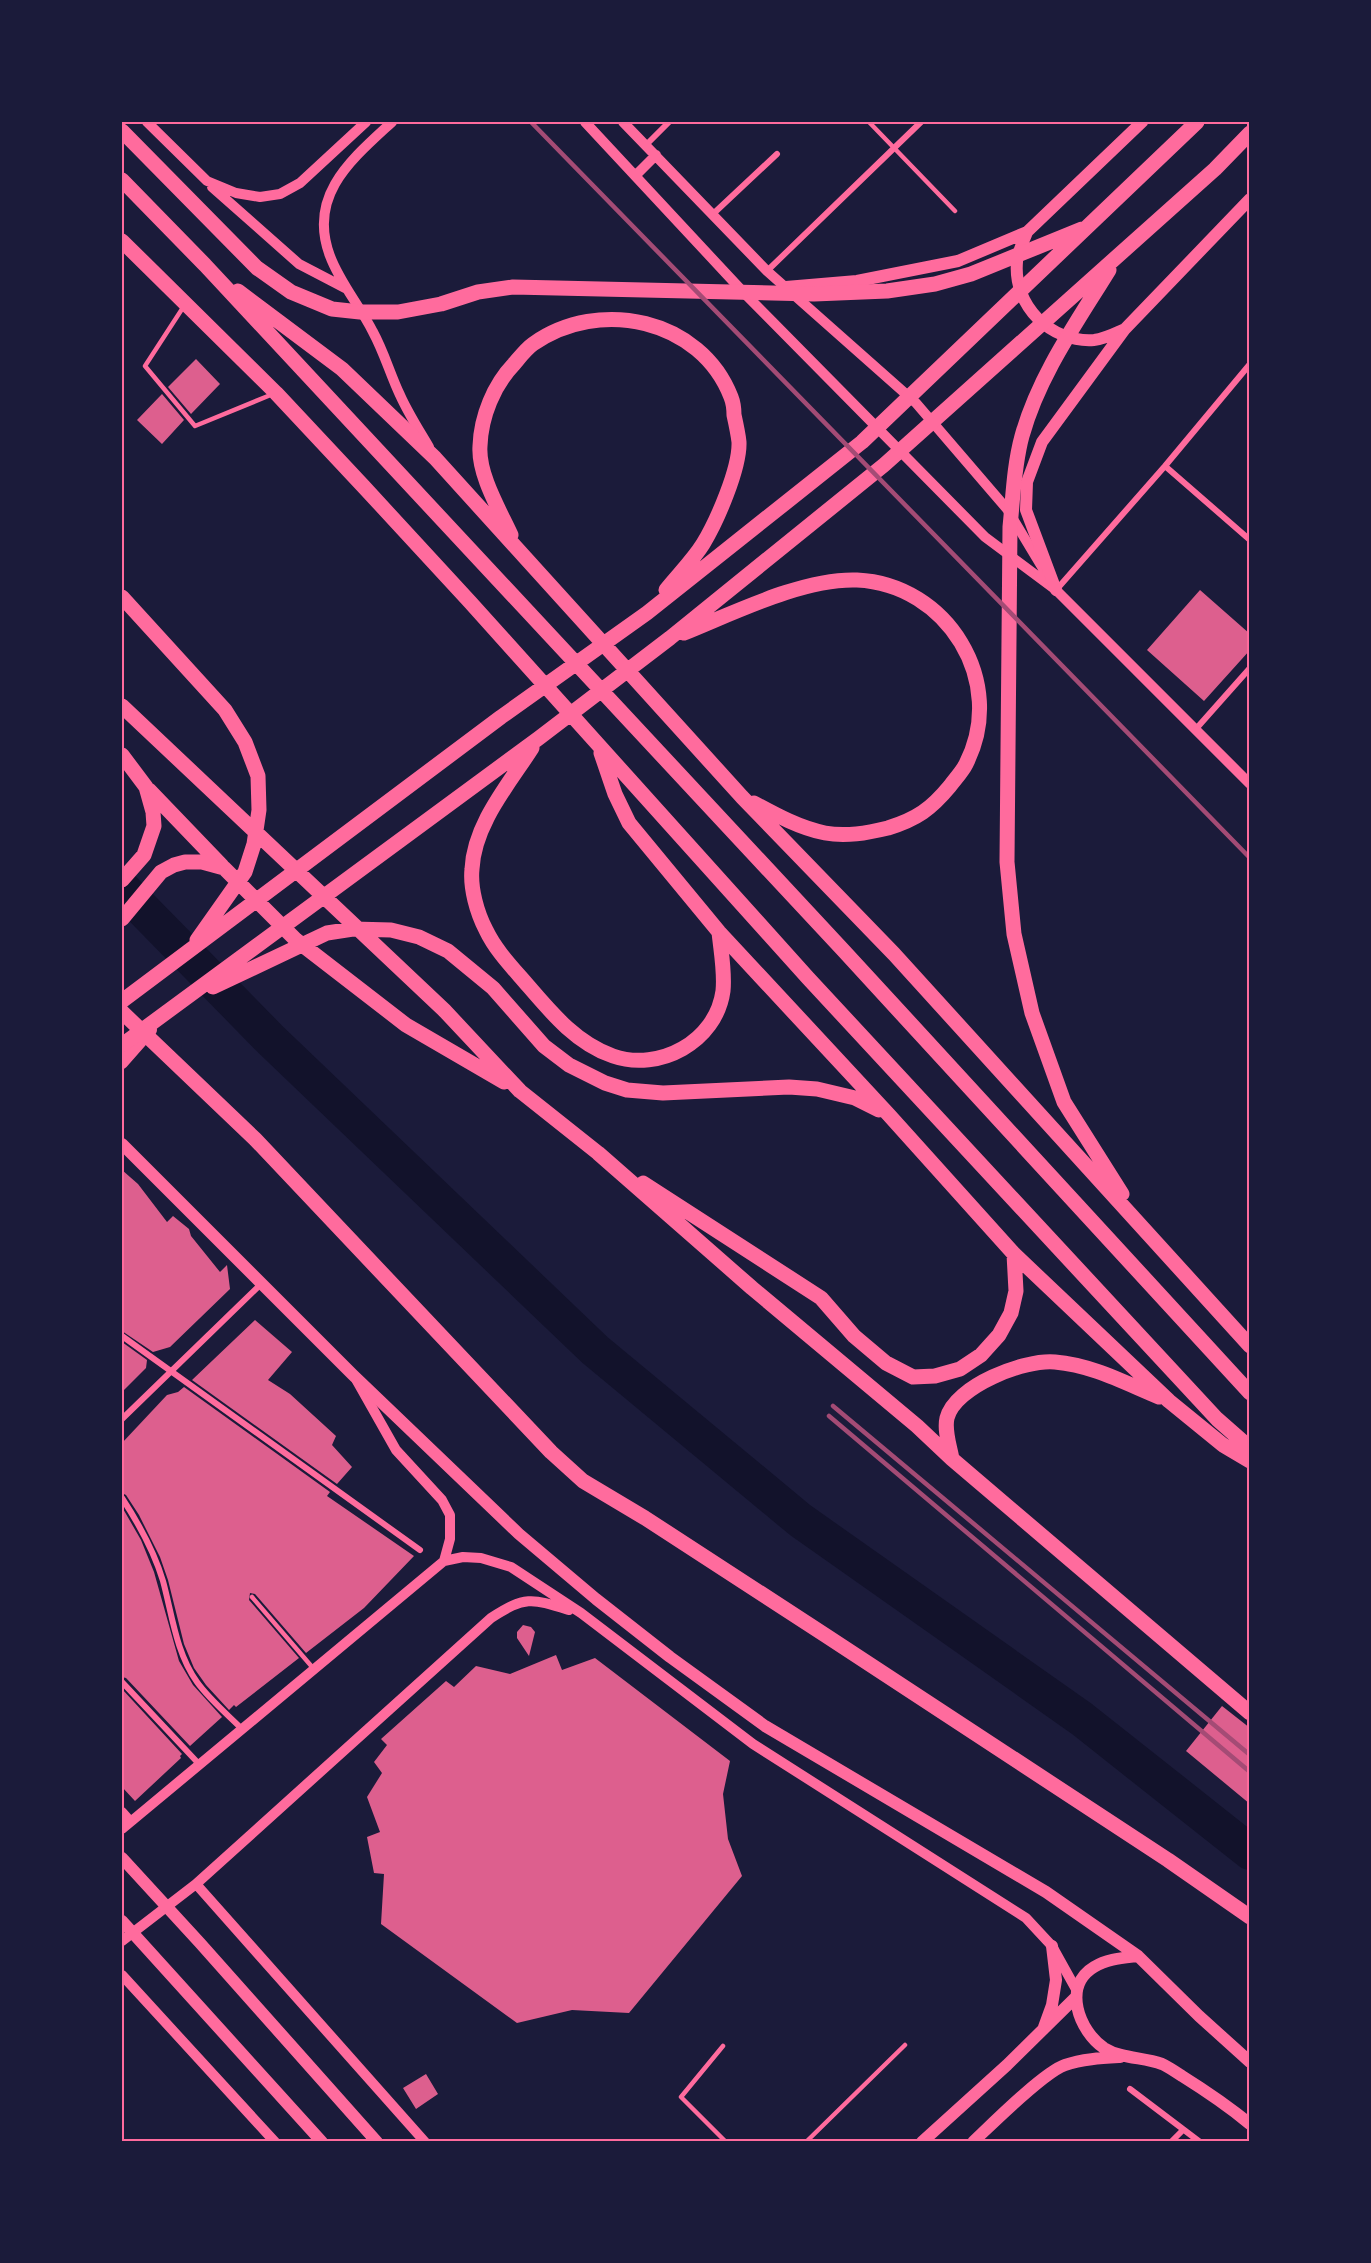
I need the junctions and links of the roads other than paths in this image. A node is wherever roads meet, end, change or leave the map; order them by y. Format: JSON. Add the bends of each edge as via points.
{"nodes":[{"id":1,"x":147,"y":122,"type":"edge"},
{"id":2,"x":366,"y":122,"type":"edge"},
{"id":3,"x":392,"y":122,"type":"edge"},
{"id":4,"x":585,"y":122,"type":"edge"},
{"id":5,"x":623,"y":122,"type":"edge"},
{"id":6,"x":669,"y":122,"type":"edge"},
{"id":7,"x":869,"y":122,"type":"edge"},
{"id":8,"x":921,"y":122,"type":"edge"},
{"id":9,"x":1142,"y":122,"type":"edge"},
{"id":10,"x":1197,"y":122,"type":"edge"},
{"id":11,"x":122,"y":131,"type":"edge"},
{"id":12,"x":1250,"y":133,"type":"edge"},
{"id":13,"x":646,"y":145,"type":"junction"},
{"id":14,"x":894,"y":148,"type":"junction"},
{"id":15,"x":777,"y":154,"type":"dead end"},
{"id":16,"x":656,"y":155,"type":"junction"},
{"id":17,"x":636,"y":175,"type":"junction"},
{"id":18,"x":122,"y":180,"type":"edge"},
{"id":19,"x":207,"y":181,"type":"junction"},
{"id":20,"x":1250,"y":199,"type":"edge"},
{"id":21,"x":955,"y":211,"type":"dead end"},
{"id":22,"x":713,"y":214,"type":"junction"},
{"id":23,"x":1090,"y":225,"type":"junction"},
{"id":24,"x":1027,"y":232,"type":"junction"},
{"id":25,"x":122,"y":241,"type":"edge"},
{"id":26,"x":1118,"y":255,"type":"junction"},
{"id":27,"x":205,"y":265,"type":"junction"},
{"id":28,"x":767,"y":271,"type":"junction"},
{"id":29,"x":786,"y":288,"type":"junction"},
{"id":30,"x":348,"y":289,"type":"junction"},
{"id":31,"x":185,"y":304,"type":"junction"},
{"id":32,"x":1125,"y":329,"type":"junction"},
{"id":33,"x":1250,"y":364,"type":"edge"},
{"id":34,"x":276,"y":393,"type":"junction"},
{"id":35,"x":435,"y":458,"type":"junction"},
{"id":36,"x":1165,"y":466,"type":"junction"},
{"id":37,"x":1250,"y":540,"type":"edge"},
{"id":38,"x":517,"y":549,"type":"junction"},
{"id":39,"x":1056,"y":590,"type":"junction"},
{"id":40,"x":122,"y":597,"type":"edge"},
{"id":41,"x":647,"y":613,"type":"junction"},
{"id":42,"x":670,"y":639,"type":"junction"},
{"id":43,"x":1250,"y":668,"type":"edge"},
{"id":44,"x":122,"y":706,"type":"edge"},
{"id":45,"x":1196,"y":730,"type":"junction"},
{"id":46,"x":539,"y":738,"type":"junction"},
{"id":47,"x":599,"y":747,"type":"junction"},
{"id":48,"x":122,"y":755,"type":"edge"},
{"id":49,"x":1250,"y":784,"type":"edge"},
{"id":50,"x":146,"y":787,"type":"junction"},
{"id":51,"x":742,"y":797,"type":"junction"},
{"id":52,"x":224,"y":868,"type":"junction"},
{"id":53,"x":122,"y":880,"type":"edge"},
{"id":54,"x":122,"y":917,"type":"edge"},
{"id":55,"x":718,"y":932,"type":"junction"},
{"id":56,"x":189,"y":951,"type":"junction"},
{"id":57,"x":122,"y":993,"type":"edge"},
{"id":58,"x":122,"y":1001,"type":"edge"},
{"id":59,"x":181,"y":1002,"type":"junction"},
{"id":60,"x":122,"y":1012,"type":"edge"},
{"id":61,"x":165,"y":1014,"type":"junction"},
{"id":62,"x":152,"y":1042,"type":"junction"},
{"id":63,"x":122,"y":1044,"type":"edge"},
{"id":64,"x":122,"y":1063,"type":"edge"},
{"id":65,"x":520,"y":1091,"type":"junction"},
{"id":66,"x":889,"y":1115,"type":"junction"},
{"id":67,"x":122,"y":1144,"type":"edge"},
{"id":68,"x":598,"y":1153,"type":"junction"},
{"id":69,"x":1144,"y":1229,"type":"junction"},
{"id":70,"x":1014,"y":1254,"type":"junction"},
{"id":71,"x":261,"y":1284,"type":"junction"},
{"id":72,"x":122,"y":1336,"type":"edge"},
{"id":73,"x":1250,"y":1346,"type":"edge"},
{"id":74,"x":171,"y":1372,"type":"junction"},
{"id":75,"x":353,"y":1375,"type":"junction"},
{"id":76,"x":1250,"y":1393,"type":"edge"},
{"id":77,"x":1169,"y":1401,"type":"junction"},
{"id":78,"x":122,"y":1419,"type":"edge"},
{"id":79,"x":1250,"y":1448,"type":"edge"},
{"id":80,"x":952,"y":1459,"type":"junction"},
{"id":81,"x":1250,"y":1461,"type":"edge"},
{"id":82,"x":122,"y":1498,"type":"edge"},
{"id":83,"x":420,"y":1550,"type":"dead end"},
{"id":84,"x":441,"y":1564,"type":"junction"},
{"id":85,"x":252,"y":1597,"type":"dead end"},
{"id":86,"x":581,"y":1613,"type":"junction"},
{"id":87,"x":314,"y":1669,"type":"junction"},
{"id":88,"x":122,"y":1682,"type":"edge"},
{"id":89,"x":1250,"y":1713,"type":"edge"},
{"id":90,"x":242,"y":1729,"type":"junction"},
{"id":91,"x":200,"y":1764,"type":"junction"},
{"id":92,"x":122,"y":1812,"type":"edge"},
{"id":93,"x":126,"y":1825,"type":"edge"},
{"id":94,"x":122,"y":1858,"type":"edge"},
{"id":95,"x":196,"y":1884,"type":"junction"},
{"id":96,"x":1250,"y":1917,"type":"edge"},
{"id":97,"x":122,"y":1920,"type":"edge"},
{"id":98,"x":122,"y":1941,"type":"edge"},
{"id":99,"x":1052,"y":1946,"type":"junction"},
{"id":100,"x":1138,"y":1956,"type":"junction"},
{"id":101,"x":122,"y":1974,"type":"edge"},
{"id":102,"x":1076,"y":1994,"type":"junction"},
{"id":103,"x":1042,"y":2031,"type":"junction"},
{"id":104,"x":905,"y":2045,"type":"dead end"},
{"id":105,"x":723,"y":2046,"type":"dead end"},
{"id":106,"x":1124,"y":2056,"type":"junction"},
{"id":107,"x":1250,"y":2062,"type":"edge"},
{"id":108,"x":1130,"y":2089,"type":"dead end"},
{"id":109,"x":1250,"y":2124,"type":"edge"},
{"id":110,"x":1183,"y":2130,"type":"junction"},
{"id":111,"x":275,"y":2142,"type":"edge"},
{"id":112,"x":322,"y":2142,"type":"edge"},
{"id":113,"x":377,"y":2142,"type":"edge"},
{"id":114,"x":425,"y":2142,"type":"edge"},
{"id":115,"x":726,"y":2142,"type":"edge"},
{"id":116,"x":806,"y":2142,"type":"edge"},
{"id":117,"x":922,"y":2142,"type":"edge"},
{"id":118,"x":973,"y":2142,"type":"edge"},
{"id":119,"x":1171,"y":2142,"type":"edge"},
{"id":120,"x":1200,"y":2142,"type":"edge"}],
"edges":[{"from":1,"to":19,"type":"street"},
{"from":2,"to":19,"type":"street","via":[[300,183],[280,194],[260,198],[236,194]]},
{"from":3,"to":30,"type":"street","via":[[353,158],[328,198],[325,235],[330,257]]},
{"from":4,"to":17,"type":"street"},
{"from":5,"to":13,"type":"street"},
{"from":6,"to":13,"type":"street"},
{"from":7,"to":14,"type":"lane"},
{"from":8,"to":14,"type":"street"},
{"from":9,"to":24,"type":"main road"},
{"from":10,"to":23,"type":"main road"},
{"from":11,"to":23,"type":"main road","via":[[257,268],[291,292],[332,309],[360,312],[398,312],[513,286],[814,294],[887,291],[971,274]]},
{"from":12,"to":26,"type":"main road"},
{"from":13,"to":16,"type":"street"},
{"from":14,"to":21,"type":"lane"},
{"from":14,"to":28,"type":"street"},
{"from":15,"to":22,"type":"street"},
{"from":16,"to":17,"type":"street"},
{"from":16,"to":22,"type":"street"},
{"from":17,"to":39,"type":"street","via":[[754,303],[985,537]]},
{"from":18,"to":27,"type":"main road"},
{"from":19,"to":30,"type":"street","via":[[299,264]]},
{"from":20,"to":32,"type":"main road"},
{"from":22,"to":28,"type":"street"},
{"from":23,"to":41,"type":"main road","via":[[862,442]]},
{"from":24,"to":29,"type":"main road","via":[[957,261],[857,281]]},
{"from":24,"to":32,"type":"main road","via":[[1017,261],[1020,293],[1037,320],[1064,337],[1095,340]]},
{"from":25,"to":31,"type":"main road"},
{"from":26,"to":42,"type":"main road","via":[[884,465]]},
{"from":26,"to":69,"type":"main road","via":[[1053,363],[1022,436],[1010,526],[1007,862],[1014,934],[1032,1013],[1064,1102]]},
{"from":27,"to":35,"type":"main road","via":[[342,369]]},
{"from":27,"to":76,"type":"main road"},
{"from":28,"to":29,"type":"street"},
{"from":29,"to":39,"type":"street","via":[[916,404],[1008,509]]},
{"from":30,"to":35,"type":"street","via":[[373,331],[400,397]]},
{"from":31,"to":34,"type":"main road"},
{"from":31,"to":34,"type":"lane","via":[[145,366],[195,426]]},
{"from":32,"to":39,"type":"main road","via":[[1042,442],[1027,482],[1026,510]]},
{"from":33,"to":36,"type":"street"},
{"from":34,"to":47,"type":"main road"},
{"from":35,"to":38,"type":"main road"},
{"from":36,"to":37,"type":"street"},
{"from":36,"to":39,"type":"street"},
{"from":38,"to":41,"type":"main road","via":[[486,479],[479,447],[488,404],[506,372],[532,345],[558,330],[595,320],[627,319],[681,338],[711,360],[732,398],[739,444],[730,485],[702,544]]},
{"from":38,"to":51,"type":"main road"},
{"from":39,"to":45,"type":"street"},
{"from":40,"to":56,"type":"main road","via":[[225,710],[245,742],[258,776],[259,810],[245,872]]},
{"from":41,"to":56,"type":"main road","via":[[501,717]]},
{"from":42,"to":46,"type":"main road"},
{"from":42,"to":51,"type":"main road","via":[[774,597],[824,583],[856,580],[883,584],[935,610],[968,655],[980,708],[977,736],[966,765],[926,812],[888,828],[843,835],[788,821]]},
{"from":43,"to":45,"type":"street"},
{"from":44,"to":65,"type":"main road","via":[[444,1010]]},
{"from":45,"to":49,"type":"street"},
{"from":46,"to":55,"type":"main road","via":[[494,807],[478,838],[471,869],[474,896],[485,929],[550,1012],[586,1043],[614,1056],[645,1061],[668,1057],[690,1045],[715,1014],[723,993]]},
{"from":46,"to":59,"type":"main road"},
{"from":47,"to":55,"type":"main road","via":[[629,823]]},
{"from":47,"to":79,"type":"main road","via":[[1217,1419]]},
{"from":48,"to":50,"type":"main road"},
{"from":50,"to":52,"type":"main road"},
{"from":50,"to":53,"type":"main road","via":[[154,826],[144,855]]},
{"from":51,"to":69,"type":"main road","via":[[894,954]]},
{"from":52,"to":54,"type":"main road","via":[[185,862],[161,872]]},
{"from":52,"to":65,"type":"main road","via":[[296,940],[406,1025]]},
{"from":55,"to":66,"type":"main road"},
{"from":56,"to":58,"type":"main road"},
{"from":57,"to":62,"type":"main road"},
{"from":59,"to":61,"type":"main road"},
{"from":59,"to":66,"type":"main road","via":[[327,933],[353,928],[391,930],[420,937],[448,951],[493,988],[544,1046],[569,1065],[605,1083],[627,1090],[663,1093],[817,1089],[855,1098]]},
{"from":60,"to":62,"type":"main road"},
{"from":61,"to":63,"type":"main road"},
{"from":61,"to":64,"type":"main road"},
{"from":62,"to":96,"type":"main road","via":[[255,1139],[550,1452],[583,1481],[825,1635]]},
{"from":65,"to":68,"type":"main road"},
{"from":66,"to":70,"type":"main road"},
{"from":67,"to":71,"type":"main road"},
{"from":68,"to":70,"type":"main road","via":[[821,1298],[854,1336],[886,1363],[913,1377],[960,1369],[981,1355],[999,1335],[1011,1313],[1016,1291]]},
{"from":68,"to":80,"type":"main road"},
{"from":69,"to":73,"type":"main road"},
{"from":70,"to":77,"type":"main road"},
{"from":71,"to":74,"type":"street"},
{"from":71,"to":75,"type":"main road"},
{"from":72,"to":74,"type":"street"},
{"from":74,"to":78,"type":"street"},
{"from":74,"to":83,"type":"street"},
{"from":75,"to":84,"type":"street","via":[[396,1450],[442,1500],[450,1515],[450,1539]]},
{"from":75,"to":100,"type":"main road","via":[[519,1534],[670,1657],[765,1726],[1046,1892]]},
{"from":77,"to":80,"type":"main road","via":[[1091,1369],[1053,1361],[1019,1366],[970,1390],[953,1407],[947,1418]]},
{"from":77,"to":81,"type":"main road","via":[[1223,1445]]},
{"from":80,"to":89,"type":"main road"},
{"from":82,"to":90,"type":"street","via":[[148,1542],[185,1660],[197,1682]]},
{"from":84,"to":86,"type":"street","via":[[463,1557],[511,1567]]},
{"from":84,"to":87,"type":"street"},
{"from":85,"to":87,"type":"lane"},
{"from":86,"to":95,"type":"street","via":[[537,1600],[513,1604],[491,1618]]},
{"from":86,"to":99,"type":"street","via":[[753,1744],[1026,1918]]},
{"from":87,"to":90,"type":"street"},
{"from":88,"to":91,"type":"street"},
{"from":90,"to":91,"type":"street"},
{"from":91,"to":93,"type":"street"},
{"from":92,"to":93,"type":"street"},
{"from":94,"to":113,"type":"main road"},
{"from":95,"to":98,"type":"street"},
{"from":95,"to":114,"type":"street"},
{"from":97,"to":112,"type":"main road"},
{"from":99,"to":102,"type":"street"},
{"from":99,"to":103,"type":"main road","via":[[1056,1980]]},
{"from":100,"to":102,"type":"main road","via":[[1108,1960],[1091,1968],[1081,1979]]},
{"from":100,"to":107,"type":"main road"},
{"from":101,"to":111,"type":"street"},
{"from":102,"to":103,"type":"main road"},
{"from":102,"to":106,"type":"main road","via":[[1083,2025],[1091,2036],[1105,2048]]},
{"from":103,"to":117,"type":"main road"},
{"from":104,"to":116,"type":"lane"},
{"from":105,"to":115,"type":"lane","via":[[681,2097]]},
{"from":106,"to":109,"type":"main road","via":[[1162,2064],[1214,2095]]},
{"from":106,"to":118,"type":"main road","via":[[1063,2065]]},
{"from":108,"to":110,"type":"street"},
{"from":110,"to":119,"type":"street"},
{"from":110,"to":120,"type":"street"}]}
